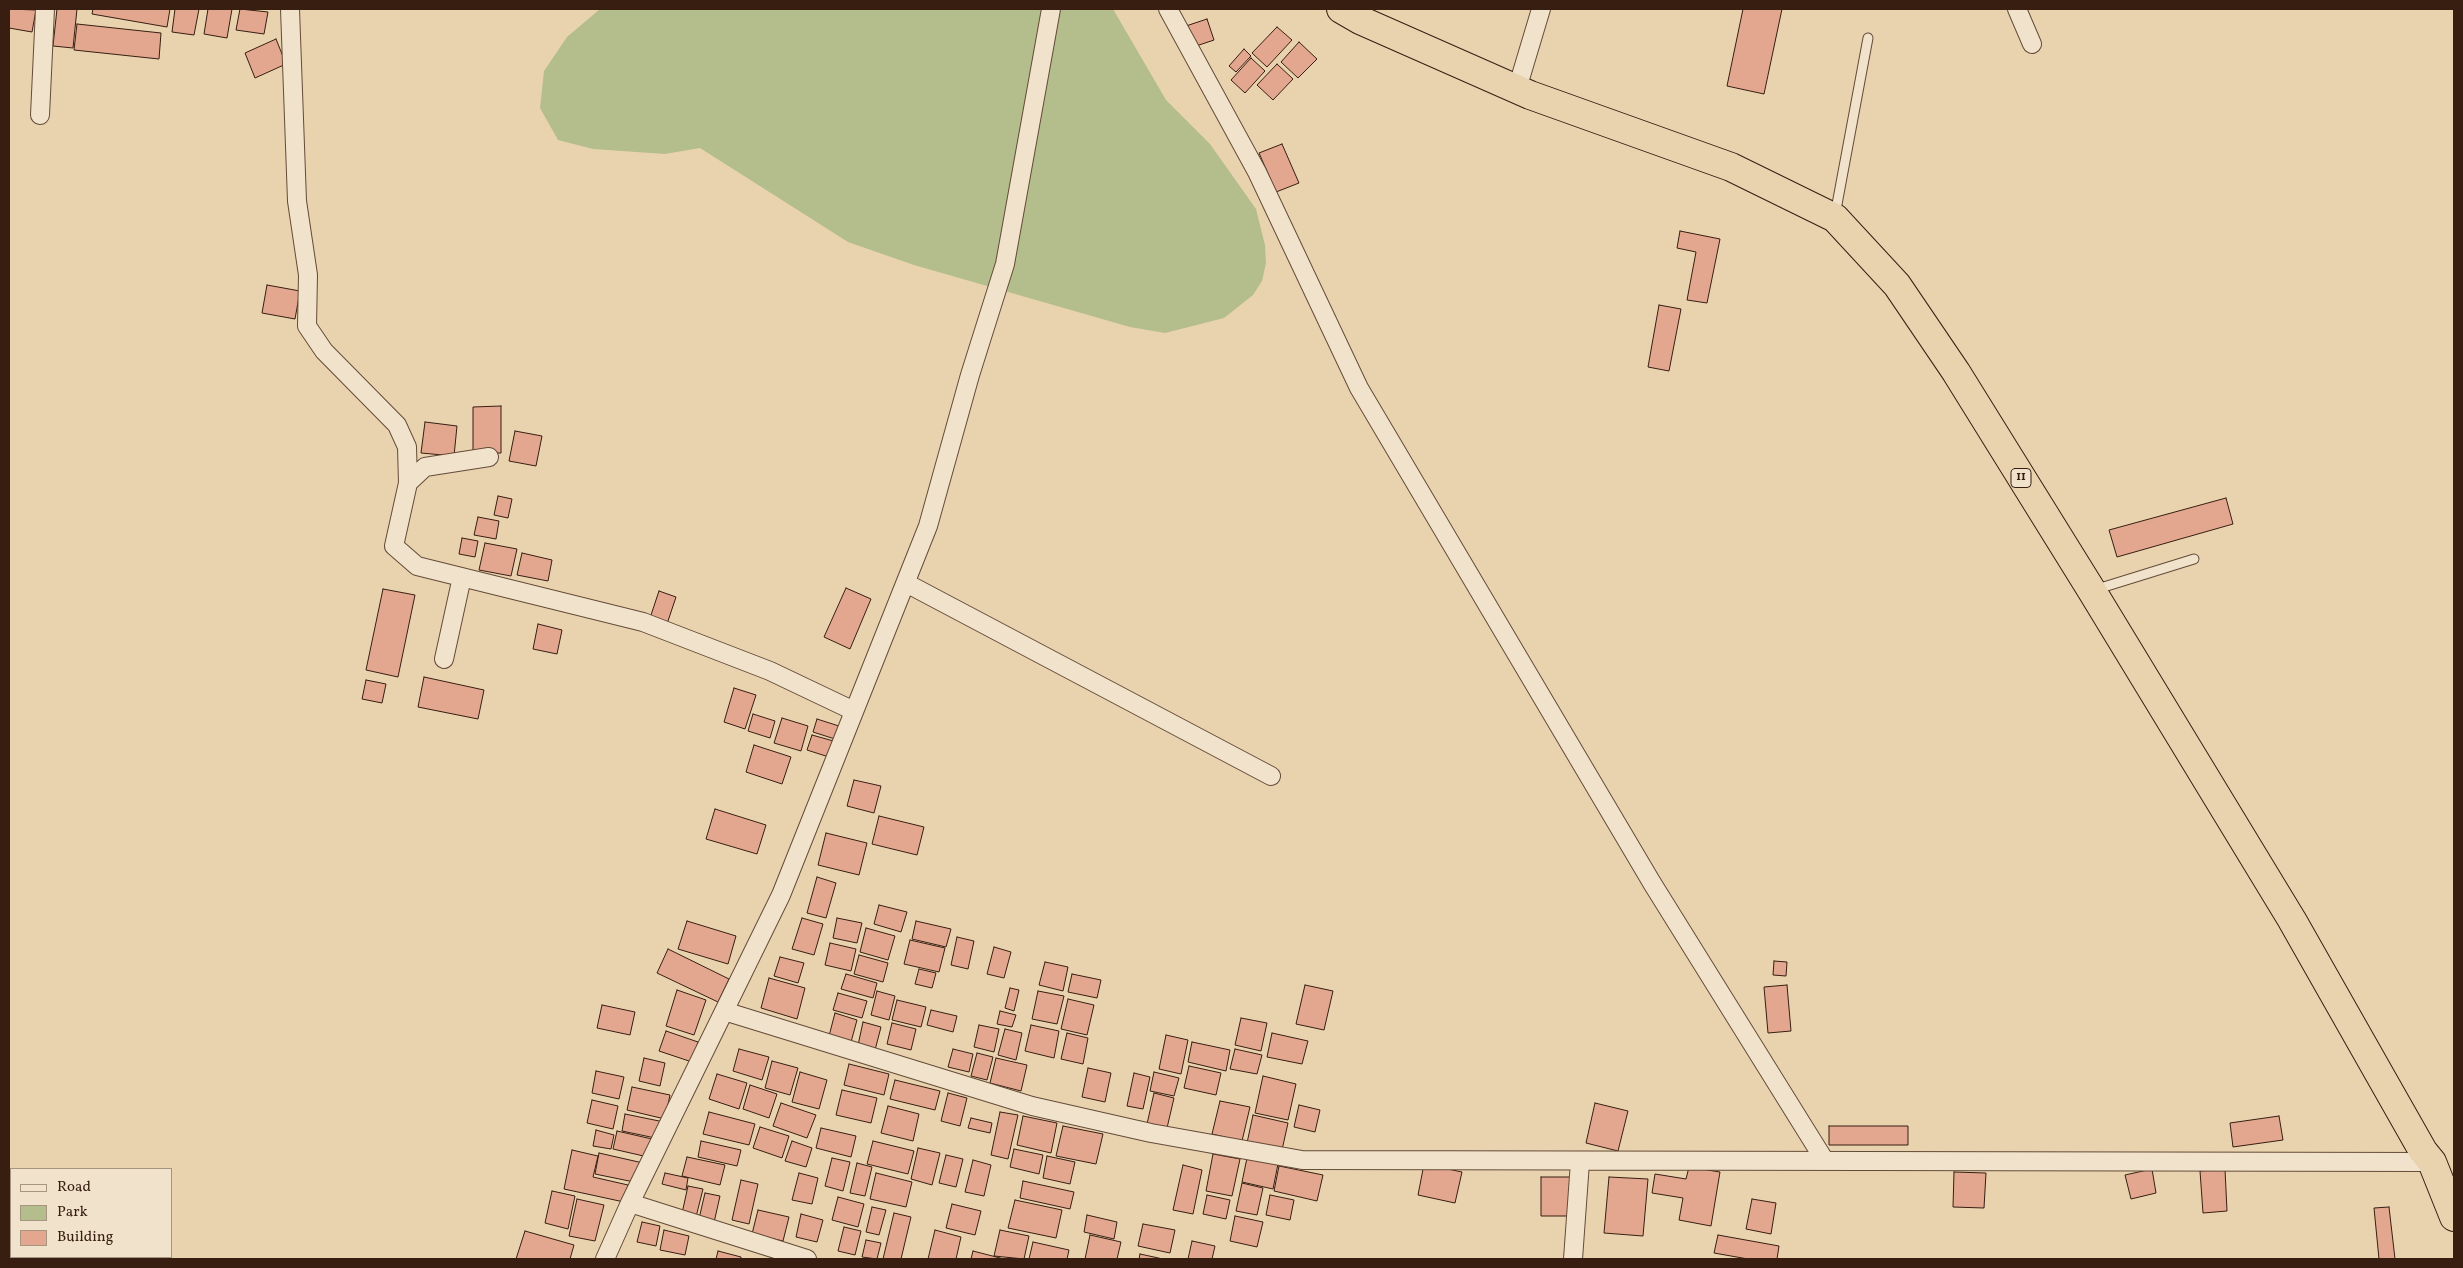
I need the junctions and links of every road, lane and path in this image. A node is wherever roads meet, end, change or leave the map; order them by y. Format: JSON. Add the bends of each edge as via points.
{"nodes":[{"id":1,"x":45,"y":9,"type":"edge"},
{"id":2,"x":290,"y":9,"type":"edge"},
{"id":3,"x":1051,"y":9,"type":"edge"},
{"id":4,"x":1168,"y":9,"type":"edge"},
{"id":5,"x":1341,"y":9,"type":"edge"},
{"id":6,"x":1541,"y":9,"type":"edge"},
{"id":7,"x":2017,"y":9,"type":"edge"},
{"id":8,"x":1868,"y":38,"type":"dead end"},
{"id":9,"x":2032,"y":44,"type":"dead end"},
{"id":10,"x":1517,"y":89,"type":"junction"},
{"id":11,"x":40,"y":115,"type":"dead end"},
{"id":12,"x":1835,"y":218,"type":"junction"},
{"id":13,"x":489,"y":457,"type":"dead end"},
{"id":14,"x":408,"y":483,"type":"junction"},
{"id":15,"x":2194,"y":559,"type":"dead end"},
{"id":16,"x":462,"y":577,"type":"junction"},
{"id":17,"x":906,"y":583,"type":"junction"},
{"id":18,"x":2092,"y":590,"type":"junction"},
{"id":19,"x":444,"y":659,"type":"dead end"},
{"id":20,"x":854,"y":711,"type":"junction"},
{"id":21,"x":1271,"y":776,"type":"dead end"},
{"id":22,"x":724,"y":1011,"type":"junction"},
{"id":23,"x":1826,"y":1161,"type":"junction"},
{"id":24,"x":1580,"y":1162,"type":"junction"},
{"id":25,"x":2432,"y":1162,"type":"junction"},
{"id":26,"x":630,"y":1203,"type":"junction"},
{"id":27,"x":2454,"y":1217,"type":"edge"},
{"id":28,"x":605,"y":1259,"type":"edge"},
{"id":29,"x":807,"y":1259,"type":"edge"},
{"id":30,"x":1573,"y":1259,"type":"edge"}],
"edges":[{"from":1,"to":11,"type":"street"},
{"from":2,"to":14,"type":"street","via":[[297,201],[308,275],[307,326],[324,350],[397,425],[406,447]]},
{"from":3,"to":17,"type":"street","via":[[1005,264],[928,526]]},
{"from":4,"to":23,"type":"street","via":[[1257,172],[1359,388],[1652,883]]},
{"from":5,"to":10,"type":"highway","number":"11"},
{"from":6,"to":10,"type":"street"},
{"from":7,"to":9,"type":"street"},
{"from":8,"to":12,"type":"lane"},
{"from":10,"to":12,"type":"highway","number":"11","via":[[1731,167]]},
{"from":12,"to":18,"type":"highway","number":"11","via":[[1897,285],[1956,372]]},
{"from":13,"to":14,"type":"street","via":[[424,467]]},
{"from":14,"to":16,"type":"street","via":[[394,546],[418,566]]},
{"from":15,"to":18,"type":"lane"},
{"from":16,"to":19,"type":"street"},
{"from":16,"to":20,"type":"street","via":[[643,622],[770,671]]},
{"from":17,"to":20,"type":"street"},
{"from":17,"to":21,"type":"street"},
{"from":18,"to":25,"type":"highway","number":"11","via":[[2292,920]]},
{"from":20,"to":22,"type":"street","via":[[781,895]]},
{"from":22,"to":24,"type":"street","via":[[1032,1106],[1260,1154],[1335,1162]]},
{"from":22,"to":26,"type":"street"},
{"from":23,"to":24,"type":"street"},
{"from":23,"to":25,"type":"street"},
{"from":24,"to":30,"type":"street"},
{"from":25,"to":27,"type":"highway","number":"11"},
{"from":26,"to":28,"type":"street"},
{"from":26,"to":29,"type":"street"}]}
